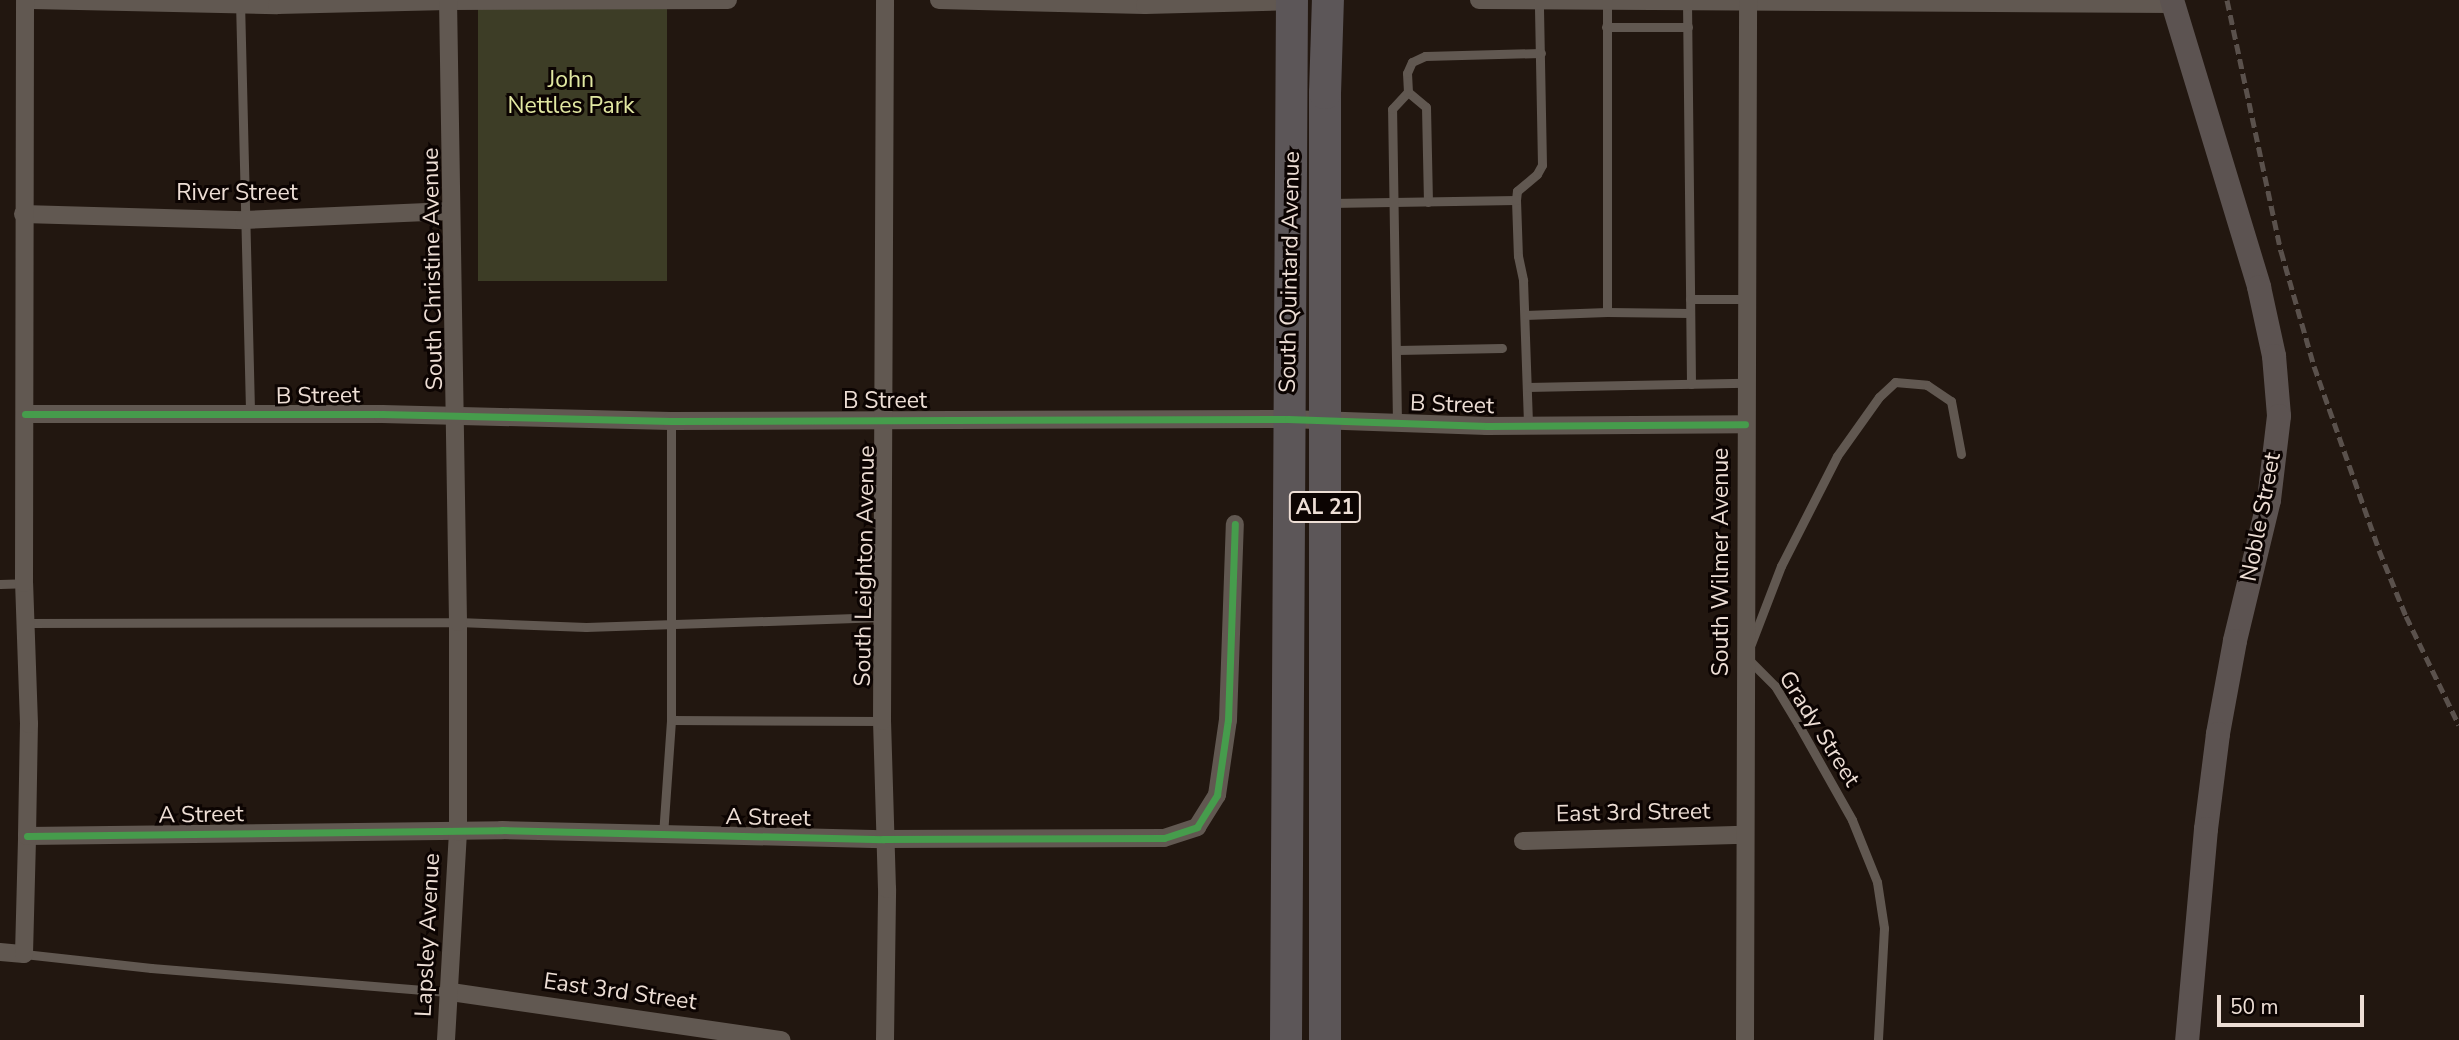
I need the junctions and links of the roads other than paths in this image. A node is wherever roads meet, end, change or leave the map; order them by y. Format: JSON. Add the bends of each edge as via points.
{"nodes":[{"id":1,"x":28,"y":0,"type":"edge"},
{"id":2,"x":448,"y":0,"type":"edge"},
{"id":3,"x":728,"y":0,"type":"edge"},
{"id":4,"x":886,"y":0,"type":"edge"},
{"id":5,"x":939,"y":0,"type":"edge"},
{"id":6,"x":1328,"y":0,"type":"edge"},
{"id":7,"x":1479,"y":0,"type":"edge"},
{"id":8,"x":1748,"y":0,"type":"edge"},
{"id":9,"x":1295,"y":1,"type":"edge"},
{"id":10,"x":1520,"y":1,"type":"edge"},
{"id":11,"x":1607,"y":1,"type":"edge"},
{"id":12,"x":1688,"y":1,"type":"edge"},
{"id":13,"x":1962,"y":1,"type":"edge"},
{"id":14,"x":240,"y":2,"type":"edge"},
{"id":15,"x":1539,"y":2,"type":"edge"},
{"id":16,"x":2172,"y":2,"type":"edge"},
{"id":17,"x":1606,"y":27,"type":"junction"},
{"id":18,"x":1688,"y":27,"type":"junction"},
{"id":19,"x":1541,"y":53,"type":"junction"},
{"id":20,"x":1408,"y":92,"type":"junction"},
{"id":21,"x":1516,"y":200,"type":"junction"},
{"id":22,"x":1395,"y":202,"type":"junction"},
{"id":23,"x":1428,"y":202,"type":"junction"},
{"id":24,"x":1325,"y":203,"type":"junction"},
{"id":25,"x":450,"y":211,"type":"junction"},
{"id":26,"x":23,"y":214,"type":"junction"},
{"id":27,"x":244,"y":220,"type":"junction"},
{"id":28,"x":1690,"y":299,"type":"junction"},
{"id":29,"x":1746,"y":299,"type":"junction"},
{"id":30,"x":1607,"y":312,"type":"junction"},
{"id":31,"x":1690,"y":313,"type":"junction"},
{"id":32,"x":1525,"y":315,"type":"junction"},
{"id":33,"x":1502,"y":348,"type":"dead end"},
{"id":34,"x":1397,"y":350,"type":"junction"},
{"id":35,"x":1745,"y":383,"type":"junction"},
{"id":36,"x":1691,"y":384,"type":"junction"},
{"id":37,"x":1527,"y":387,"type":"junction"},
{"id":38,"x":25,"y":414,"type":"junction"},
{"id":39,"x":454,"y":415,"type":"junction"},
{"id":40,"x":250,"y":416,"type":"junction"},
{"id":41,"x":1289,"y":419,"type":"junction"},
{"id":42,"x":886,"y":420,"type":"junction"},
{"id":43,"x":671,"y":421,"type":"junction"},
{"id":44,"x":1327,"y":422,"type":"junction"},
{"id":45,"x":1397,"y":423,"type":"junction"},
{"id":46,"x":1745,"y":424,"type":"junction"},
{"id":47,"x":1528,"y":426,"type":"junction"},
{"id":48,"x":1961,"y":454,"type":"dead end"},
{"id":49,"x":1235,"y":524,"type":"dead end"},
{"id":50,"x":24,"y":583,"type":"junction"},
{"id":51,"x":0,"y":584,"type":"edge"},
{"id":52,"x":884,"y":617,"type":"junction"},
{"id":53,"x":458,"y":622,"type":"junction"},
{"id":54,"x":25,"y":623,"type":"junction"},
{"id":55,"x":673,"y":625,"type":"junction"},
{"id":56,"x":1745,"y":657,"type":"junction"},
{"id":57,"x":671,"y":720,"type":"junction"},
{"id":58,"x":882,"y":721,"type":"junction"},
{"id":59,"x":458,"y":832,"type":"junction"},
{"id":60,"x":663,"y":835,"type":"junction"},
{"id":61,"x":1744,"y":835,"type":"junction"},
{"id":62,"x":27,"y":836,"type":"junction"},
{"id":63,"x":883,"y":839,"type":"junction"},
{"id":64,"x":1523,"y":841,"type":"dead end"},
{"id":65,"x":0,"y":952,"type":"edge"},
{"id":66,"x":24,"y":954,"type":"junction"},
{"id":67,"x":451,"y":992,"type":"junction"},
{"id":68,"x":446,"y":1040,"type":"edge"},
{"id":69,"x":782,"y":1040,"type":"edge"},
{"id":70,"x":885,"y":1040,"type":"edge"},
{"id":71,"x":1286,"y":1040,"type":"edge"},
{"id":72,"x":1325,"y":1040,"type":"edge"},
{"id":73,"x":1745,"y":1040,"type":"edge"},
{"id":74,"x":1878,"y":1040,"type":"edge"},
{"id":75,"x":2187,"y":1040,"type":"edge"}],
"edges":[{"from":1,"to":14,"type":"street"},
{"from":1,"to":26,"type":"street"},
{"from":2,"to":3,"type":"street"},
{"from":2,"to":14,"type":"street"},
{"from":2,"to":25,"type":"street","name":"South Christine Avenue"},
{"from":4,"to":42,"type":"street","name":"South Leighton Avenue"},
{"from":5,"to":9,"type":"street","via":[[1145,5]]},
{"from":6,"to":24,"type":"highway","name":"South Quintard Avenue","number":"AL 21"},
{"from":7,"to":10,"type":"street"},
{"from":8,"to":12,"type":"street"},
{"from":8,"to":13,"type":"street"},
{"from":8,"to":29,"type":"street","name":"South Wilmer Avenue"},
{"from":9,"to":41,"type":"highway","name":"South Quintard Avenue","number":"AL 21"},
{"from":10,"to":15,"type":"street"},
{"from":11,"to":12,"type":"street"},
{"from":11,"to":15,"type":"street"},
{"from":11,"to":17,"type":"lane"},
{"from":12,"to":18,"type":"lane"},
{"from":13,"to":16,"type":"street"},
{"from":14,"to":27,"type":"lane"},
{"from":15,"to":19,"type":"lane"},
{"from":16,"to":75,"type":"main road","name":"Noble Street","via":[[2259,287],[2274,356],[2279,416],[2269,500],[2218,734]]},
{"from":17,"to":18,"type":"lane"},
{"from":17,"to":30,"type":"lane"},
{"from":18,"to":28,"type":"lane"},
{"from":19,"to":20,"type":"lane","via":[[1425,56],[1412,62],[1407,73]]},
{"from":19,"to":21,"type":"lane","via":[[1542,165],[1517,191]]},
{"from":20,"to":22,"type":"lane","via":[[1392,109]]},
{"from":20,"to":23,"type":"lane","via":[[1426,107]]},
{"from":21,"to":23,"type":"lane"},
{"from":21,"to":32,"type":"lane"},
{"from":22,"to":23,"type":"lane"},
{"from":22,"to":24,"type":"lane"},
{"from":22,"to":34,"type":"lane"},
{"from":24,"to":44,"type":"highway","name":"South Quintard Avenue","number":"AL 21"},
{"from":25,"to":27,"type":"street","name":"River Street"},
{"from":25,"to":39,"type":"street","name":"South Christine Avenue"},
{"from":26,"to":27,"type":"street","name":"River Street"},
{"from":26,"to":38,"type":"street"},
{"from":27,"to":40,"type":"lane"},
{"from":28,"to":29,"type":"lane"},
{"from":28,"to":31,"type":"lane"},
{"from":29,"to":35,"type":"street","name":"South Wilmer Avenue"},
{"from":30,"to":31,"type":"lane"},
{"from":30,"to":32,"type":"lane"},
{"from":31,"to":36,"type":"lane"},
{"from":32,"to":37,"type":"lane"},
{"from":33,"to":34,"type":"lane"},
{"from":34,"to":45,"type":"lane"},
{"from":35,"to":36,"type":"lane"},
{"from":35,"to":46,"type":"street","name":"South Wilmer Avenue"},
{"from":36,"to":37,"type":"lane"},
{"from":37,"to":47,"type":"lane"},
{"from":38,"to":40,"type":"street","name":"B Street"},
{"from":38,"to":50,"type":"street"},
{"from":39,"to":40,"type":"street","name":"B Street"},
{"from":39,"to":43,"type":"street","name":"B Street"},
{"from":39,"to":53,"type":"street","name":"South Christine Avenue"},
{"from":41,"to":42,"type":"street","name":"B Street"},
{"from":41,"to":44,"type":"street","name":"B Street"},
{"from":41,"to":71,"type":"highway","name":"South Quintard Avenue","number":"AL 21"},
{"from":42,"to":43,"type":"street","name":"B Street"},
{"from":42,"to":52,"type":"street","name":"South Leighton Avenue"},
{"from":43,"to":55,"type":"lane"},
{"from":44,"to":45,"type":"street","name":"B Street"},
{"from":44,"to":72,"type":"highway","name":"South Quintard Avenue","number":"AL 21"},
{"from":45,"to":47,"type":"street","name":"B Street"},
{"from":46,"to":47,"type":"street","name":"B Street"},
{"from":46,"to":56,"type":"street","name":"South Wilmer Avenue"},
{"from":48,"to":56,"type":"lane","via":[[1951,401],[1927,385],[1895,382],[1837,456],[1781,566]]},
{"from":49,"to":63,"type":"street","name":"A Street","via":[[1228,720],[1217,795],[1198,827],[1164,838]]},
{"from":50,"to":51,"type":"lane"},
{"from":50,"to":54,"type":"street"},
{"from":52,"to":55,"type":"lane"},
{"from":52,"to":58,"type":"street","name":"South Leighton Avenue"},
{"from":53,"to":54,"type":"lane"},
{"from":53,"to":55,"type":"lane"},
{"from":53,"to":59,"type":"street","name":"South Christine Avenue"},
{"from":54,"to":62,"type":"street"},
{"from":55,"to":57,"type":"lane"},
{"from":56,"to":61,"type":"street","name":"South Wilmer Avenue"},
{"from":56,"to":74,"type":"lane","name":"Grady Street","via":[[1774,686],[1798,724],[1852,820],[1877,882],[1884,928]]},
{"from":57,"to":58,"type":"lane"},
{"from":57,"to":60,"type":"lane"},
{"from":58,"to":63,"type":"street","name":"South Leighton Avenue"},
{"from":59,"to":60,"type":"street","name":"A Street"},
{"from":59,"to":62,"type":"street","name":"A Street"},
{"from":59,"to":67,"type":"street","name":"Lapsley Avenue"},
{"from":60,"to":63,"type":"street","name":"A Street"},
{"from":61,"to":64,"type":"street","name":"East 3rd Street"},
{"from":61,"to":73,"type":"street","name":"South Wilmer Avenue"},
{"from":62,"to":66,"type":"street"},
{"from":63,"to":70,"type":"street","name":"South Leighton Avenue","via":[[887,889]]},
{"from":65,"to":66,"type":"street"},
{"from":66,"to":67,"type":"lane"},
{"from":67,"to":68,"type":"street","name":"Lapsley Avenue"},
{"from":67,"to":69,"type":"street","name":"East 3rd Street"}]}
